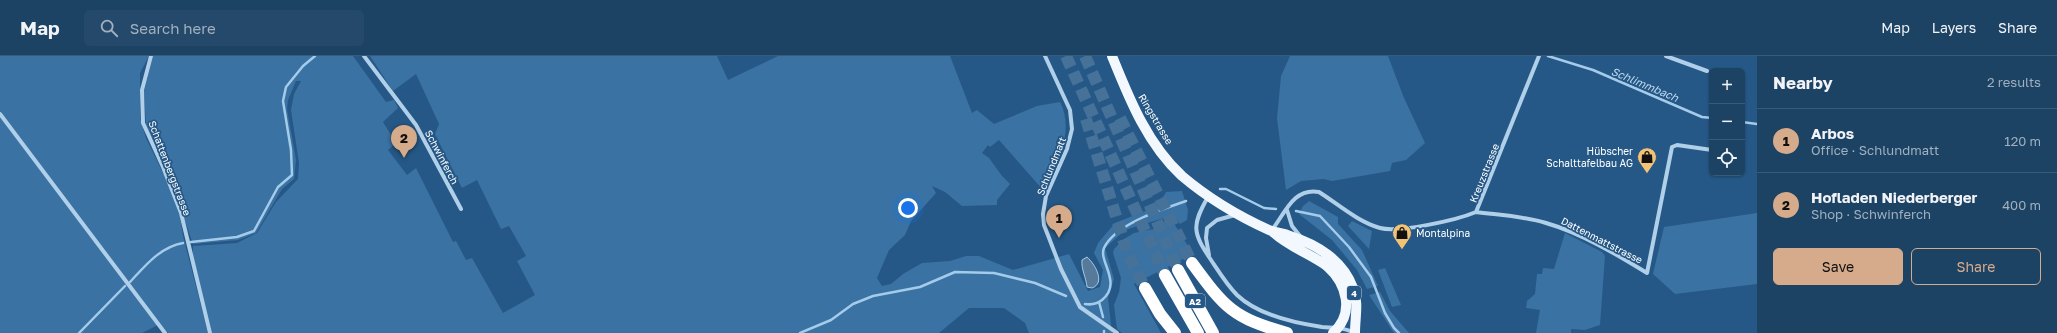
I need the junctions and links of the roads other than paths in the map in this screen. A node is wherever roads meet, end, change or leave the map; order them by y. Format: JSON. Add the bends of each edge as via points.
{"nodes":[{"id":1,"x":151,"y":56,"type":"edge"},
{"id":2,"x":364,"y":56,"type":"edge"},
{"id":3,"x":1045,"y":56,"type":"edge"},
{"id":4,"x":1112,"y":56,"type":"edge"},
{"id":5,"x":1539,"y":56,"type":"edge"},
{"id":6,"x":1666,"y":56,"type":"edge"},
{"id":7,"x":1707,"y":71,"type":"dead end"},
{"id":8,"x":0,"y":114,"type":"edge"},
{"id":9,"x":1709,"y":150,"type":"edge"},
{"id":10,"x":1208,"y":196,"type":"junction"},
{"id":11,"x":461,"y":209,"type":"dead end"},
{"id":12,"x":1287,"y":210,"type":"junction"},
{"id":13,"x":1476,"y":212,"type":"junction"},
{"id":14,"x":1237,"y":214,"type":"junction"},
{"id":15,"x":1271,"y":231,"type":"junction"},
{"id":16,"x":1304,"y":241,"type":"junction"},
{"id":17,"x":1210,"y":259,"type":"junction"},
{"id":18,"x":1330,"y":262,"type":"junction"},
{"id":19,"x":1192,"y":263,"type":"tunnel mouth"},
{"id":20,"x":1178,"y":270,"type":"tunnel mouth"},
{"id":21,"x":1165,"y":275,"type":"tunnel mouth"},
{"id":22,"x":1145,"y":288,"type":"tunnel mouth"},
{"id":23,"x":165,"y":333,"type":"edge"},
{"id":24,"x":210,"y":333,"type":"edge"},
{"id":25,"x":1117,"y":333,"type":"edge"},
{"id":26,"x":1175,"y":333,"type":"edge"},
{"id":27,"x":1198,"y":333,"type":"edge"},
{"id":28,"x":1213,"y":333,"type":"edge"},
{"id":29,"x":1287,"y":333,"type":"edge"},
{"id":30,"x":1333,"y":333,"type":"edge"},
{"id":31,"x":1355,"y":333,"type":"edge"}],
"edges":[{"from":1,"to":24,"type":"street","name":"Schattenbergstrasse","via":[[142,90],[143,123],[180,213]]},
{"from":2,"to":11,"type":"street","name":"Schwinferch","via":[[416,124]]},
{"from":3,"to":25,"type":"street","name":"Schlundmatt","via":[[1068,105],[1072,129],[1067,149],[1045,203],[1044,225],[1061,269],[1080,307]]},
{"from":4,"to":10,"type":"main road","name":"Ringstrasse","number":"4","via":[[1132,106],[1146,129],[1169,162]]},
{"from":5,"to":13,"type":"street","name":"Kreuzstrasse"},
{"from":6,"to":7,"type":"street"},
{"from":8,"to":23,"type":"street"},
{"from":9,"to":13,"type":"street","name":"Dattenmattstrasse","via":[[1677,145],[1672,147],[1647,273],[1581,237],[1555,226],[1528,219]]},
{"from":10,"to":14,"type":"main road","number":"4"},
{"from":10,"to":17,"type":"street","via":[[1198,214],[1195,227],[1199,242]]},
{"from":12,"to":13,"type":"street","name":"Kreuzstrasse","via":[[1296,196],[1310,190],[1319,192],[1367,223],[1380,228],[1397,229],[1450,221]]},
{"from":12,"to":15,"type":"street","name":"Kreuzstrasse"},
{"from":12,"to":16,"type":"street","via":[[1292,226]]},
{"from":14,"to":15,"type":"main road","number":"4"},
{"from":14,"to":17,"type":"street","via":[[1217,220],[1207,228]]},
{"from":15,"to":16,"type":"main road","number":"4"},
{"from":15,"to":18,"type":"main road","number":"4","via":[[1283,242]]},
{"from":16,"to":18,"type":"main road","number":"4"},
{"from":17,"to":31,"type":"street","via":[[1232,289],[1247,303],[1284,318]]},
{"from":18,"to":30,"type":"main road","number":"4","bridge":true,"via":[[1346,301],[1343,320]]},
{"from":18,"to":31,"type":"main road","number":"4","via":[[1344,272],[1354,291],[1357,306]]},
{"from":19,"to":29,"type":"highway","via":[[1221,302],[1244,319]]},
{"from":20,"to":28,"type":"highway","number":"A2"},
{"from":21,"to":27,"type":"highway","number":"A2"},
{"from":22,"to":26,"type":"highway"}]}
